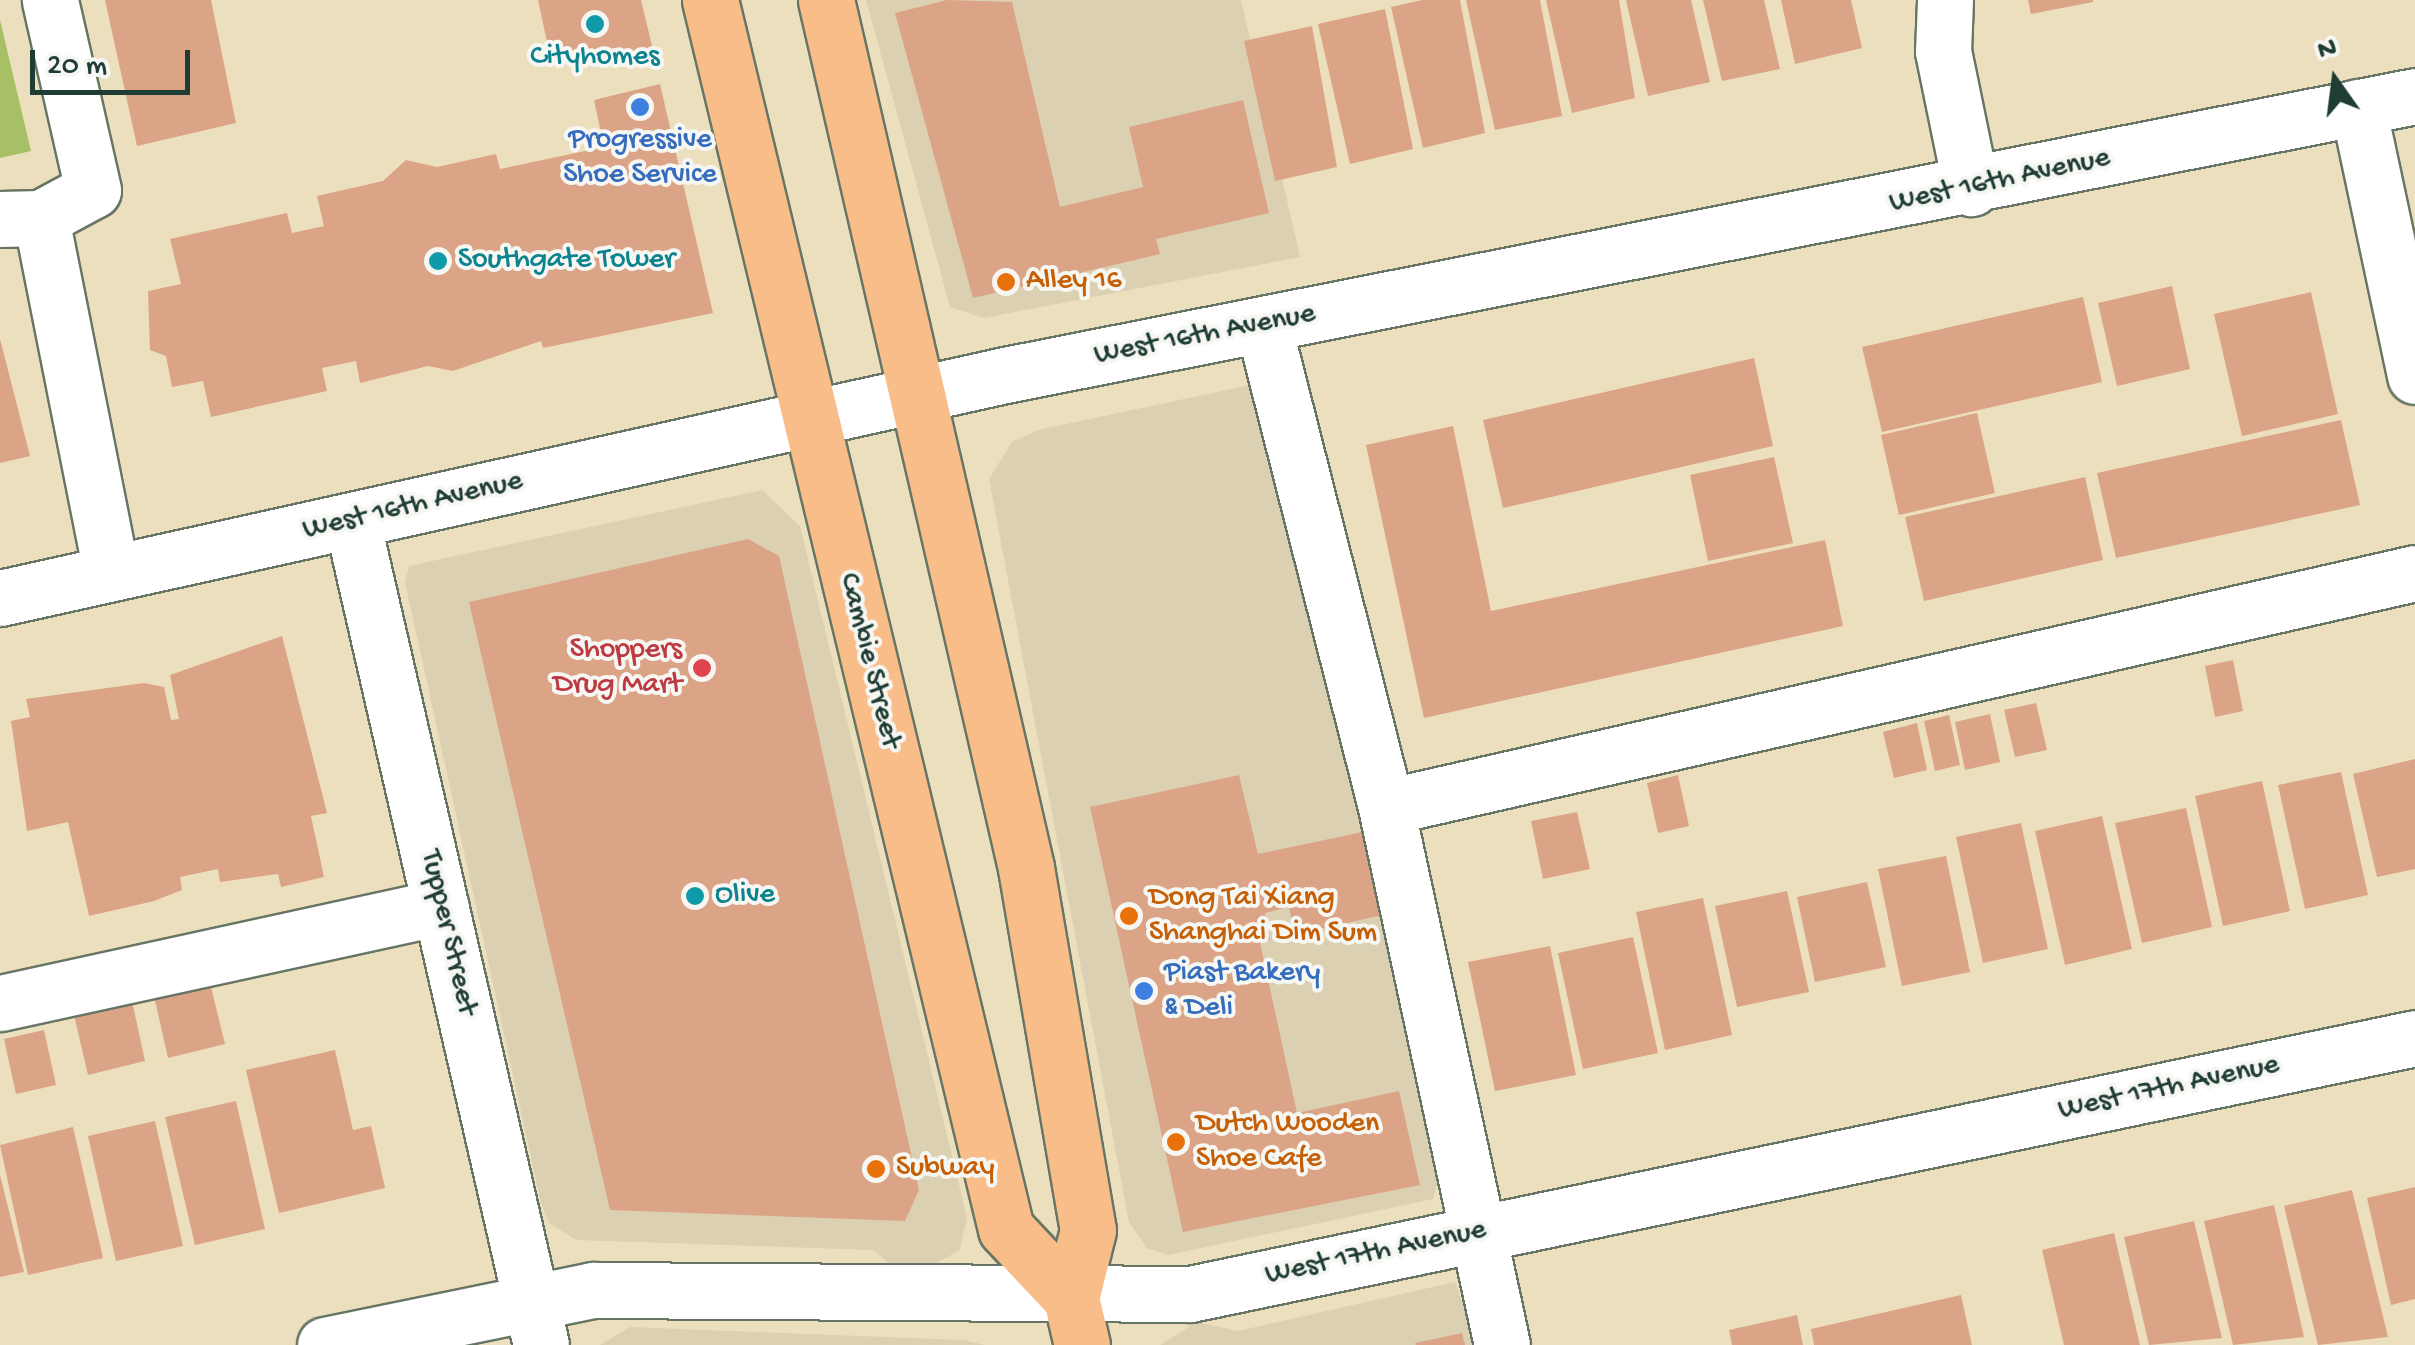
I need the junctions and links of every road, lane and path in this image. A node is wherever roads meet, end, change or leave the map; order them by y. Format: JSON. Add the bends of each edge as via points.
{"nodes":[{"id":1,"x":50,"y":0,"type":"edge"},
{"id":2,"x":710,"y":0,"type":"edge"},
{"id":3,"x":1946,"y":0,"type":"edge"},
{"id":4,"x":832,"y":1,"type":"edge"},
{"id":5,"x":2415,"y":96,"type":"edge"},
{"id":6,"x":2358,"y":108,"type":"junction"},
{"id":7,"x":1971,"y":188,"type":"junction"},
{"id":8,"x":21,"y":219,"type":"edge"},
{"id":9,"x":1264,"y":324,"type":"junction"},
{"id":10,"x":2415,"y":376,"type":"edge"},
{"id":11,"x":921,"y":393,"type":"junction"},
{"id":12,"x":810,"y":418,"type":"junction"},
{"id":13,"x":352,"y":521,"type":"junction"},
{"id":14,"x":2415,"y":573,"type":"edge"},
{"id":15,"x":111,"y":574,"type":"junction"},
{"id":16,"x":0,"y":598,"type":"edge"},
{"id":17,"x":1386,"y":806,"type":"junction"},
{"id":18,"x":441,"y":908,"type":"junction"},
{"id":19,"x":0,"y":1003,"type":"edge"},
{"id":20,"x":2415,"y":1038,"type":"edge"},
{"id":21,"x":1475,"y":1233,"type":"junction"},
{"id":22,"x":1076,"y":1321,"type":"edge"},
{"id":23,"x":536,"y":1324,"type":"edge"},
{"id":24,"x":325,"y":1345,"type":"edge"},
{"id":25,"x":1502,"y":1345,"type":"edge"}],
"edges":[{"from":1,"to":8,"type":"street","via":[[92,190]]},
{"from":2,"to":12,"type":"main road","name":"Cambie Street"},
{"from":3,"to":7,"type":"street","via":[[1943,51]]},
{"from":4,"to":11,"type":"main road"},
{"from":5,"to":6,"type":"street","name":"West 16th Avenue"},
{"from":6,"to":7,"type":"street","name":"West 16th Avenue"},
{"from":6,"to":10,"type":"street"},
{"from":7,"to":9,"type":"street","name":"West 16th Avenue"},
{"from":8,"to":15,"type":"street"},
{"from":9,"to":11,"type":"street","name":"West 16th Avenue"},
{"from":9,"to":17,"type":"street"},
{"from":11,"to":12,"type":"street","name":"West 16th Avenue"},
{"from":11,"to":22,"type":"main road","via":[[1026,868],[1088,1230]]},
{"from":12,"to":13,"type":"street","name":"West 16th Avenue"},
{"from":12,"to":22,"type":"main road","name":"Cambie Street","via":[[1006,1229]]},
{"from":13,"to":15,"type":"street","name":"West 16th Avenue"},
{"from":13,"to":18,"type":"street","name":"Tupper Street"},
{"from":14,"to":17,"type":"street"},
{"from":15,"to":16,"type":"street","name":"West 16th Avenue"},
{"from":17,"to":21,"type":"street"},
{"from":18,"to":19,"type":"street"},
{"from":18,"to":23,"type":"street","name":"Tupper Street"},
{"from":20,"to":21,"type":"street","name":"West 17th Avenue"},
{"from":21,"to":22,"type":"street","name":"West 17th Avenue"},
{"from":21,"to":25,"type":"street"},
{"from":22,"to":23,"type":"street","name":"West 17th Avenue","via":[[593,1290]]},
{"from":23,"to":24,"type":"street","name":"West 17th Avenue"}]}
